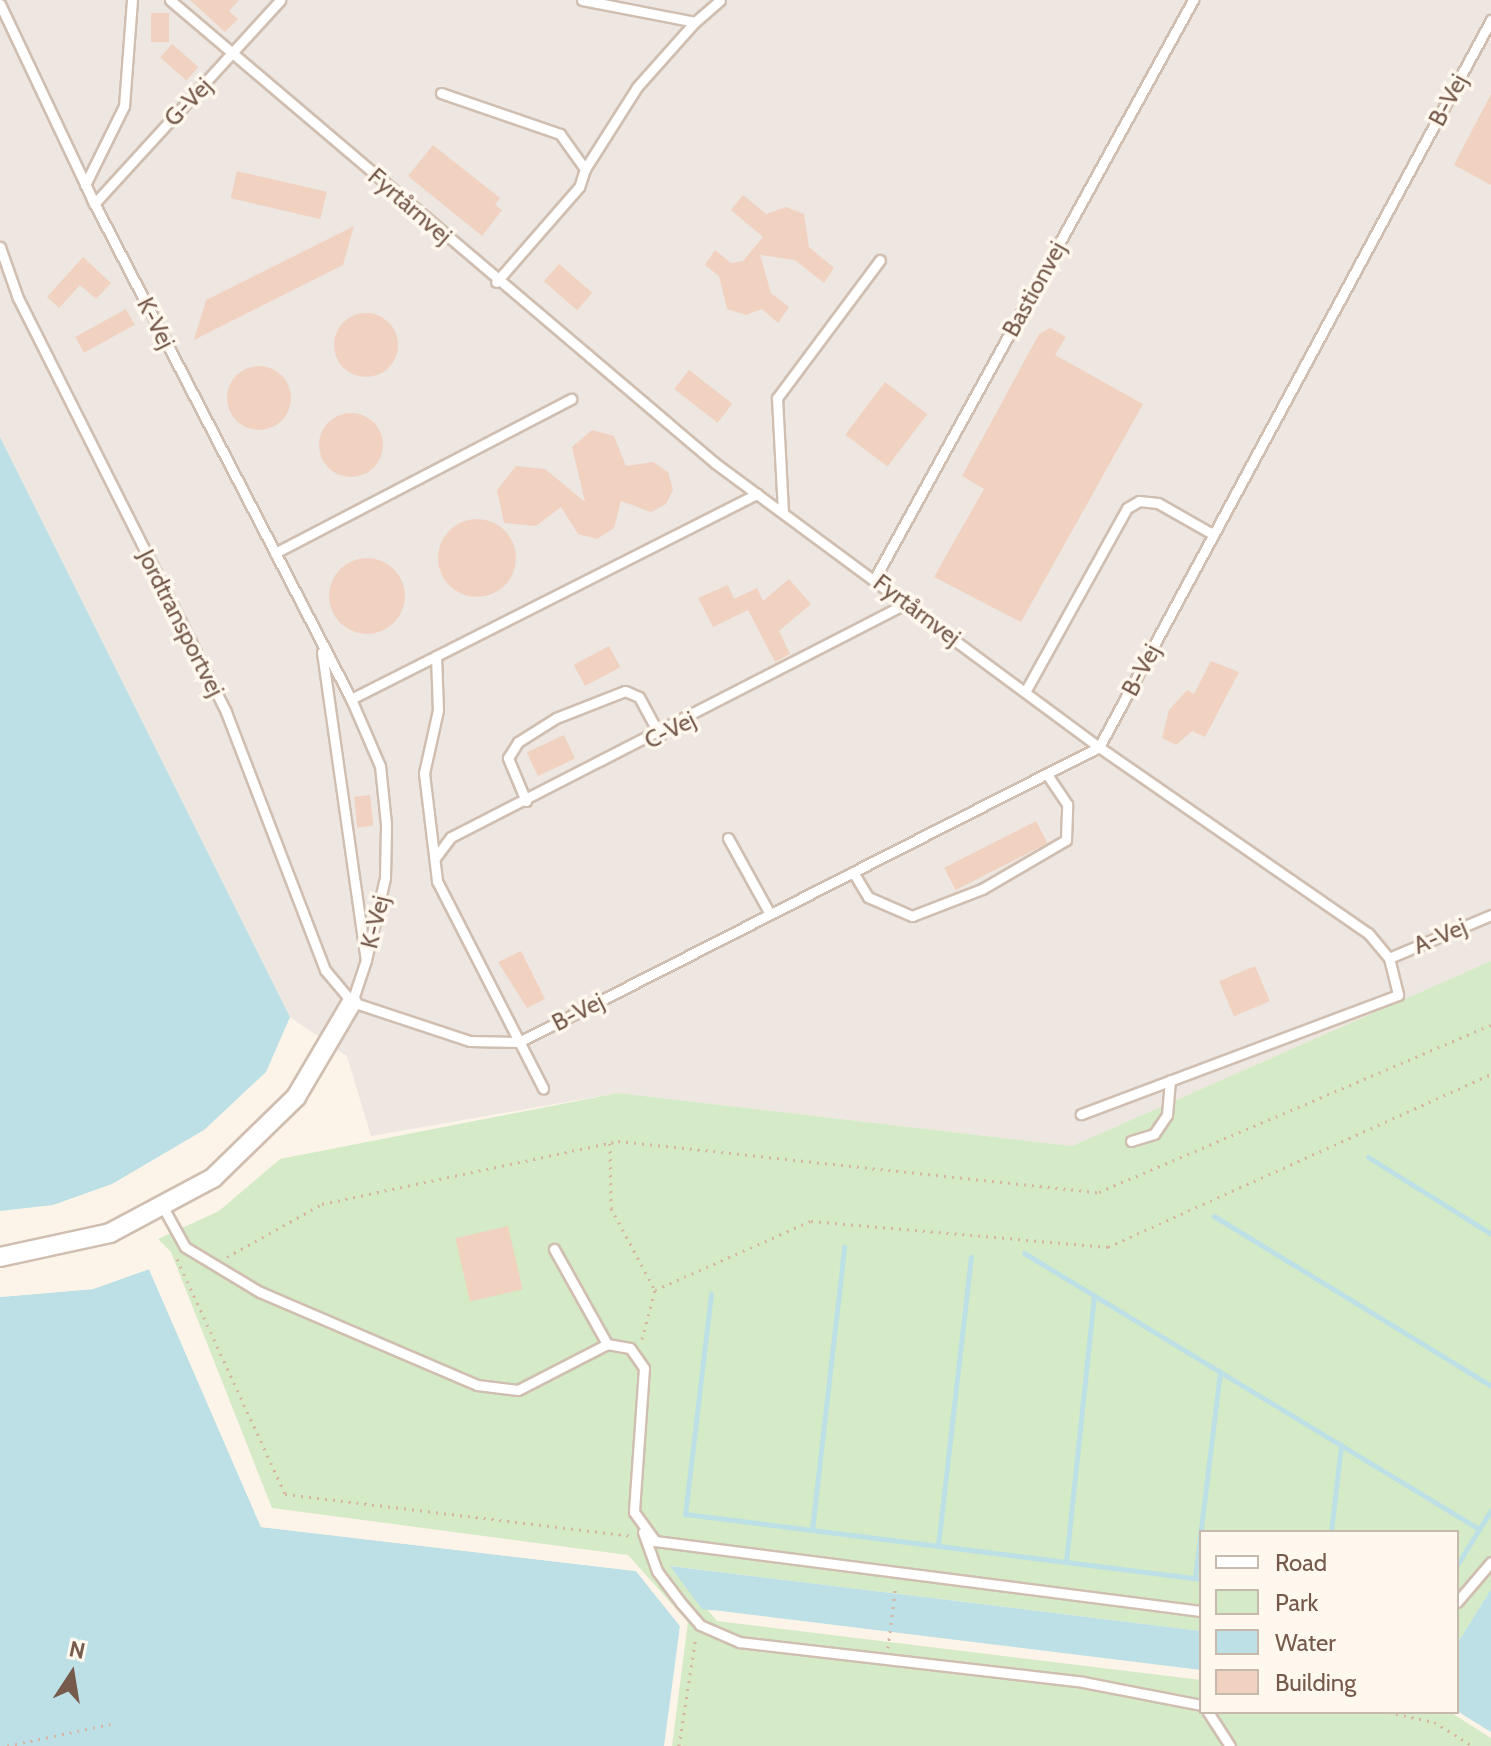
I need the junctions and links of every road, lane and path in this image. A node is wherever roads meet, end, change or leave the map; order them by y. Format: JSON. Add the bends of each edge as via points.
{"nodes":[{"id":1,"x":132,"y":0,"type":"edge"},
{"id":2,"x":170,"y":0,"type":"edge"},
{"id":3,"x":280,"y":0,"type":"edge"},
{"id":4,"x":582,"y":0,"type":"edge"},
{"id":5,"x":720,"y":0,"type":"edge"},
{"id":6,"x":1193,"y":0,"type":"edge"},
{"id":7,"x":0,"y":4,"type":"edge"},
{"id":8,"x":1491,"y":20,"type":"edge"},
{"id":9,"x":695,"y":22,"type":"junction"},
{"id":10,"x":1487,"y":39,"type":"edge"},
{"id":11,"x":233,"y":53,"type":"junction"},
{"id":12,"x":441,"y":93,"type":"dead end"},
{"id":13,"x":585,"y":169,"type":"junction"},
{"id":14,"x":85,"y":185,"type":"junction"},
{"id":15,"x":94,"y":204,"type":"junction"},
{"id":16,"x":0,"y":247,"type":"edge"},
{"id":17,"x":880,"y":260,"type":"dead end"},
{"id":18,"x":496,"y":282,"type":"junction"},
{"id":19,"x":571,"y":399,"type":"dead end"},
{"id":20,"x":757,"y":494,"type":"junction"},
{"id":21,"x":783,"y":512,"type":"junction"},
{"id":22,"x":1214,"y":535,"type":"junction"},
{"id":23,"x":275,"y":553,"type":"junction"},
{"id":24,"x":875,"y":578,"type":"junction"},
{"id":25,"x":907,"y":603,"type":"junction"},
{"id":26,"x":319,"y":638,"type":"junction"},
{"id":27,"x":436,"y":656,"type":"junction"},
{"id":28,"x":1025,"y":692,"type":"junction"},
{"id":29,"x":351,"y":699,"type":"junction"},
{"id":30,"x":660,"y":736,"type":"junction"},
{"id":31,"x":1099,"y":747,"type":"junction"},
{"id":32,"x":1047,"y":774,"type":"junction"},
{"id":33,"x":526,"y":801,"type":"junction"},
{"id":34,"x":728,"y":838,"type":"dead end"},
{"id":35,"x":435,"y":858,"type":"junction"},
{"id":36,"x":853,"y":872,"type":"junction"},
{"id":37,"x":770,"y":914,"type":"junction"},
{"id":38,"x":1491,"y":915,"type":"edge"},
{"id":39,"x":1389,"y":958,"type":"junction"},
{"id":40,"x":366,"y":960,"type":"junction"},
{"id":41,"x":352,"y":1002,"type":"junction"},
{"id":42,"x":1491,"y":1025,"type":"edge"},
{"id":43,"x":519,"y":1042,"type":"junction"},
{"id":44,"x":1491,"y":1074,"type":"edge"},
{"id":45,"x":1170,"y":1080,"type":"junction"},
{"id":46,"x":543,"y":1088,"type":"dead end"},
{"id":47,"x":1081,"y":1114,"type":"dead end"},
{"id":48,"x":1131,"y":1141,"type":"dead end"},
{"id":49,"x":610,"y":1143,"type":"junction"},
{"id":50,"x":164,"y":1209,"type":"junction"},
{"id":51,"x":554,"y":1249,"type":"dead end"},
{"id":52,"x":172,"y":1250,"type":"dead end"},
{"id":53,"x":0,"y":1257,"type":"edge"},
{"id":54,"x":213,"y":1265,"type":"junction"},
{"id":55,"x":655,"y":1290,"type":"junction"},
{"id":56,"x":607,"y":1344,"type":"junction"},
{"id":57,"x":637,"y":1354,"type":"junction"},
{"id":58,"x":643,"y":1532,"type":"junction"},
{"id":59,"x":1491,"y":1562,"type":"edge"},
{"id":60,"x":895,"y":1592,"type":"dead end"},
{"id":61,"x":1459,"y":1600,"type":"edge"},
{"id":62,"x":1199,"y":1611,"type":"edge"},
{"id":63,"x":700,"y":1625,"type":"junction"},
{"id":64,"x":889,"y":1643,"type":"dead end"},
{"id":65,"x":1199,"y":1704,"type":"edge"},
{"id":66,"x":1209,"y":1714,"type":"edge"},
{"id":67,"x":1397,"y":1714,"type":"edge"},
{"id":68,"x":115,"y":1723,"type":"dead end"},
{"id":69,"x":7,"y":1746,"type":"edge"},
{"id":70,"x":679,"y":1746,"type":"edge"},
{"id":71,"x":1230,"y":1746,"type":"edge"},
{"id":72,"x":1473,"y":1746,"type":"edge"}],
"edges":[{"from":1,"to":14,"type":"lane","via":[[124,106],[115,137]]},
{"from":2,"to":11,"type":"lane","name":"Fyrtårnvej"},
{"from":3,"to":11,"type":"lane","name":"G-Vej"},
{"from":4,"to":9,"type":"lane"},
{"from":5,"to":9,"type":"lane"},
{"from":6,"to":24,"type":"lane","name":"Bastionvej"},
{"from":7,"to":14,"type":"lane","name":"K-Vej"},
{"from":8,"to":10,"type":"lane","name":"B-Vej"},
{"from":9,"to":13,"type":"lane","via":[[646,75]]},
{"from":10,"to":22,"type":"lane","name":"B-Vej"},
{"from":11,"to":15,"type":"lane","name":"G-Vej"},
{"from":11,"to":18,"type":"lane","name":"Fyrtårnvej"},
{"from":12,"to":13,"type":"lane","via":[[550,129],[577,149]]},
{"from":13,"to":18,"type":"lane","via":[[579,187]]},
{"from":14,"to":15,"type":"lane","name":"K-Vej"},
{"from":15,"to":23,"type":"lane","name":"K-Vej"},
{"from":16,"to":41,"type":"lane","name":"Jordtransportvej","via":[[18,298],[226,712],[325,970]]},
{"from":17,"to":21,"type":"lane","via":[[777,398]]},
{"from":18,"to":20,"type":"lane","name":"Fyrtårnvej"},
{"from":19,"to":23,"type":"lane"},
{"from":20,"to":21,"type":"lane","name":"Fyrtårnvej"},
{"from":20,"to":27,"type":"lane"},
{"from":21,"to":24,"type":"lane","name":"Fyrtårnvej"},
{"from":22,"to":28,"type":"lane","via":[[1158,503],[1139,501],[1127,508]]},
{"from":22,"to":31,"type":"lane","name":"B-Vej"},
{"from":23,"to":26,"type":"lane","name":"K-Vej"},
{"from":24,"to":25,"type":"lane","name":"Fyrtårnvej"},
{"from":25,"to":28,"type":"lane","name":"Fyrtårnvej"},
{"from":25,"to":30,"type":"lane","name":"C-Vej"},
{"from":26,"to":29,"type":"lane","name":"K-Vej"},
{"from":26,"to":40,"type":"lane","name":"K-Vej"},
{"from":27,"to":29,"type":"lane"},
{"from":27,"to":35,"type":"lane","via":[[438,710],[424,759]]},
{"from":28,"to":31,"type":"lane","name":"Fyrtårnvej"},
{"from":29,"to":40,"type":"lane","name":"K-Vej","via":[[380,766],[386,824],[385,878]]},
{"from":30,"to":33,"type":"lane","name":"C-Vej"},
{"from":30,"to":33,"type":"lane","via":[[639,697],[625,691],[556,718],[518,742],[508,758]]},
{"from":31,"to":32,"type":"lane","name":"B-Vej"},
{"from":31,"to":39,"type":"lane","name":"Fyrtårnvej","via":[[1368,933]]},
{"from":32,"to":36,"type":"lane","name":"B-Vej"},
{"from":32,"to":36,"type":"lane","via":[[1067,804],[1066,840],[982,889],[912,916],[868,897]]},
{"from":33,"to":35,"type":"lane","name":"C-Vej","via":[[451,837]]},
{"from":34,"to":37,"type":"lane"},
{"from":35,"to":43,"type":"lane","via":[[437,881]]},
{"from":36,"to":37,"type":"lane","name":"B-Vej"},
{"from":37,"to":43,"type":"lane","name":"B-Vej"},
{"from":38,"to":39,"type":"lane","name":"A-Vej"},
{"from":39,"to":45,"type":"lane","via":[[1398,995]]},
{"from":40,"to":41,"type":"lane","name":"K-Vej"},
{"from":41,"to":43,"type":"lane","via":[[470,1041]]},
{"from":41,"to":50,"type":"street","via":[[296,1097],[257,1140]]},
{"from":42,"to":49,"type":"path","via":[[1099,1192]]},
{"from":43,"to":46,"type":"lane"},
{"from":44,"to":55,"type":"path","via":[[1108,1247],[811,1221]]},
{"from":45,"to":47,"type":"lane"},
{"from":45,"to":48,"type":"lane","via":[[1167,1115],[1154,1134]]},
{"from":49,"to":54,"type":"path","via":[[322,1204]]},
{"from":49,"to":55,"type":"path","via":[[611,1208]]},
{"from":50,"to":53,"type":"street","via":[[110,1233]]},
{"from":50,"to":54,"type":"lane","via":[[185,1247]]},
{"from":51,"to":56,"type":"lane"},
{"from":52,"to":58,"type":"path","via":[[285,1494]]},
{"from":54,"to":56,"type":"lane","via":[[260,1292],[497,1390],[540,1382]]},
{"from":55,"to":57,"type":"path"},
{"from":56,"to":57,"type":"lane","via":[[621,1342]]},
{"from":57,"to":58,"type":"lane","via":[[644,1388],[634,1512]]},
{"from":58,"to":62,"type":"lane","via":[[678,1548]]},
{"from":58,"to":63,"type":"lane","via":[[657,1571]]},
{"from":59,"to":61,"type":"lane"},
{"from":60,"to":64,"type":"path"},
{"from":63,"to":65,"type":"lane","via":[[739,1642],[1156,1692]]},
{"from":63,"to":70,"type":"path"},
{"from":66,"to":71,"type":"lane"},
{"from":67,"to":72,"type":"path","via":[[1434,1722]]},
{"from":68,"to":69,"type":"path"}]}
